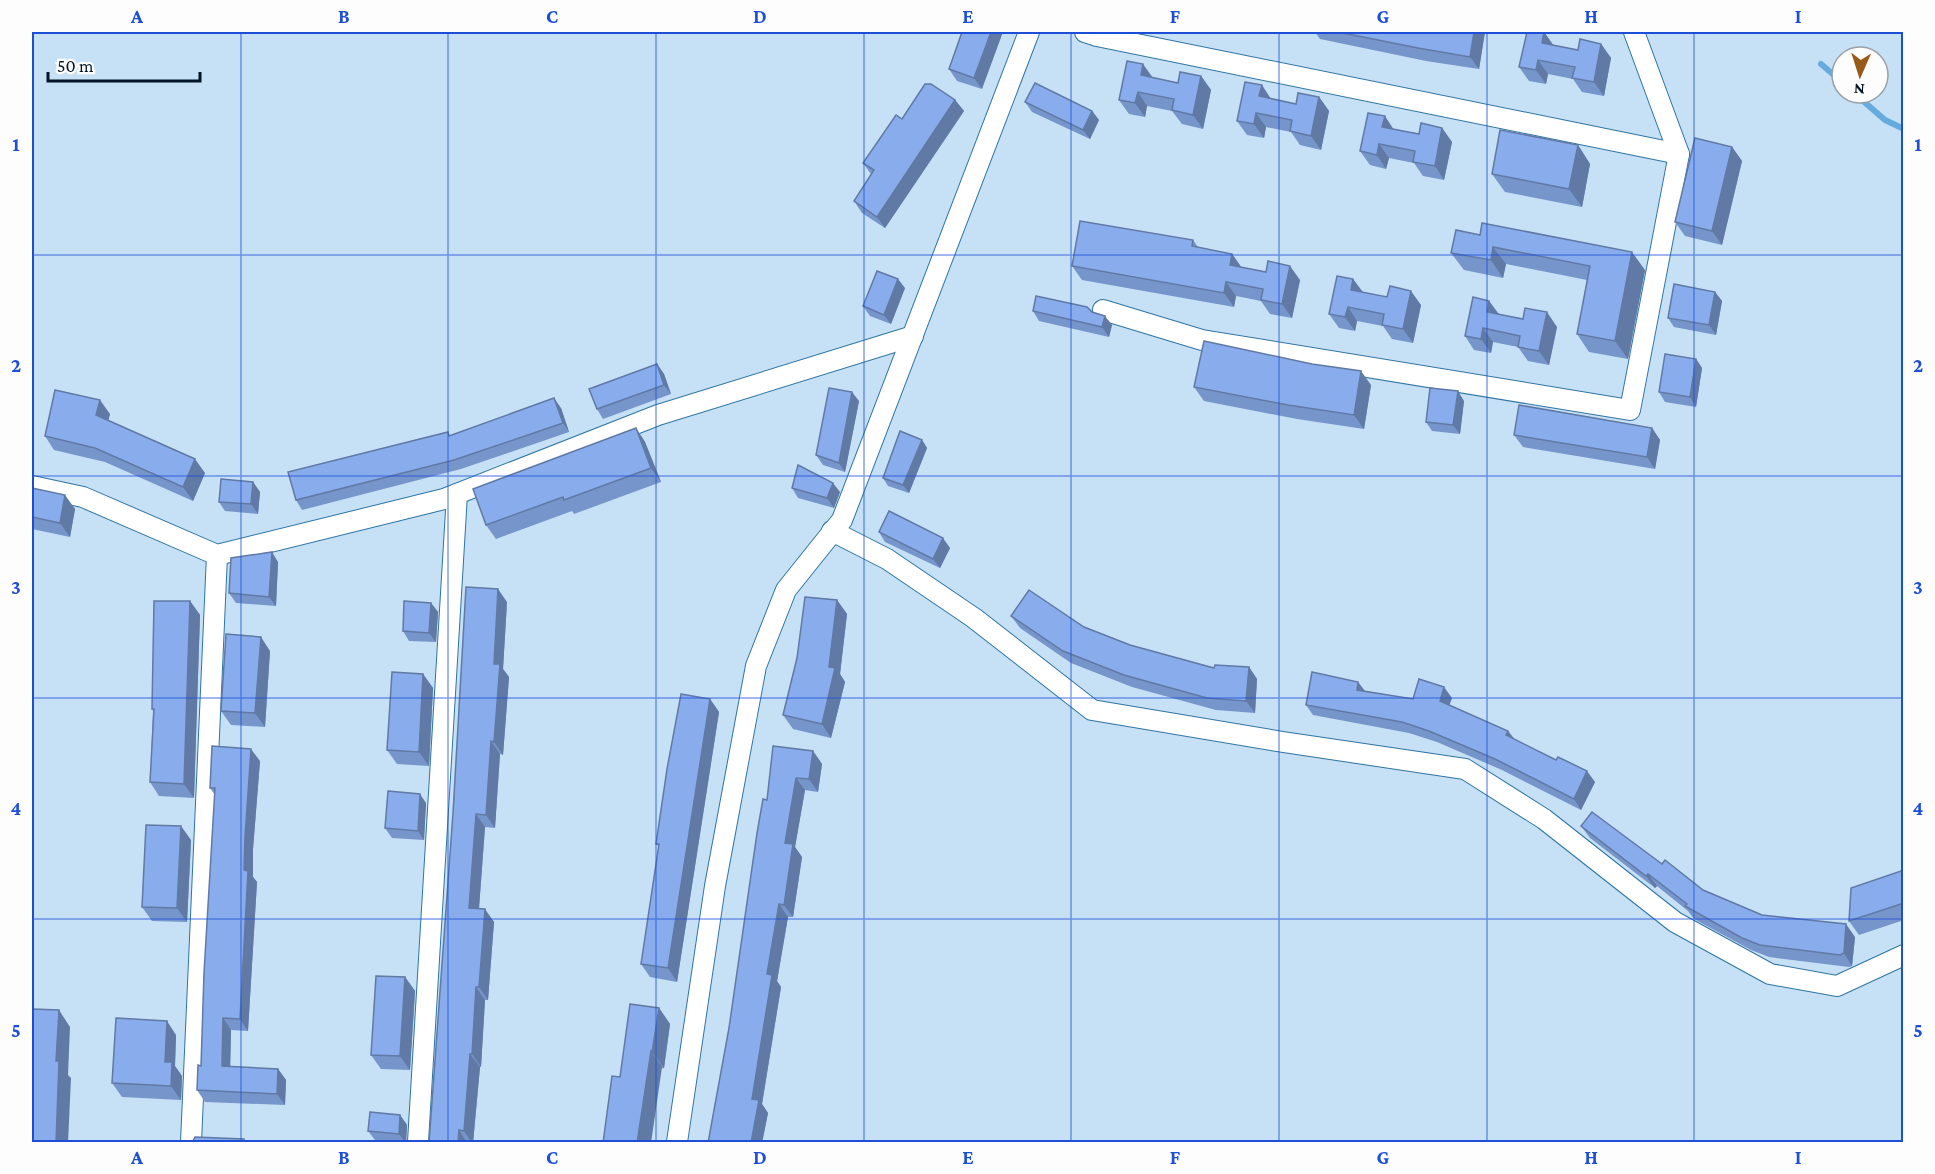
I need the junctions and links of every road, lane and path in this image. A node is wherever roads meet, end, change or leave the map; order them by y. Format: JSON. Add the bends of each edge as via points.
{"nodes":[{"id":1,"x":1029,"y":32,"type":"edge"},
{"id":2,"x":1085,"y":32,"type":"edge"},
{"id":3,"x":1634,"y":32,"type":"edge"},
{"id":4,"x":1679,"y":153,"type":"junction"},
{"id":5,"x":1102,"y":310,"type":"dead end"},
{"id":6,"x":913,"y":336,"type":"junction"},
{"id":7,"x":32,"y":486,"type":"edge"},
{"id":8,"x":458,"y":494,"type":"junction"},
{"id":9,"x":832,"y":531,"type":"junction"},
{"id":10,"x":217,"y":555,"type":"junction"},
{"id":11,"x":1904,"y":955,"type":"edge"},
{"id":12,"x":191,"y":1143,"type":"edge"},
{"id":13,"x":418,"y":1143,"type":"edge"},
{"id":14,"x":677,"y":1143,"type":"edge"}],
"edges":[{"from":1,"to":6,"type":"street"},
{"from":2,"to":4,"type":"street"},
{"from":3,"to":4,"type":"street"},
{"from":4,"to":5,"type":"street","via":[[1630,410],[1202,340]]},
{"from":6,"to":8,"type":"street","via":[[658,415]]},
{"from":6,"to":9,"type":"street","via":[[842,520]]},
{"from":7,"to":10,"type":"street","via":[[83,497]]},
{"from":8,"to":10,"type":"street"},
{"from":8,"to":13,"type":"street"},
{"from":9,"to":11,"type":"street","via":[[887,559],[974,618],[1092,710],[1465,769],[1544,819],[1675,922],[1770,974],[1837,986]]},
{"from":9,"to":14,"type":"street","via":[[786,590],[756,666],[715,886]]},
{"from":10,"to":12,"type":"street"}]}
